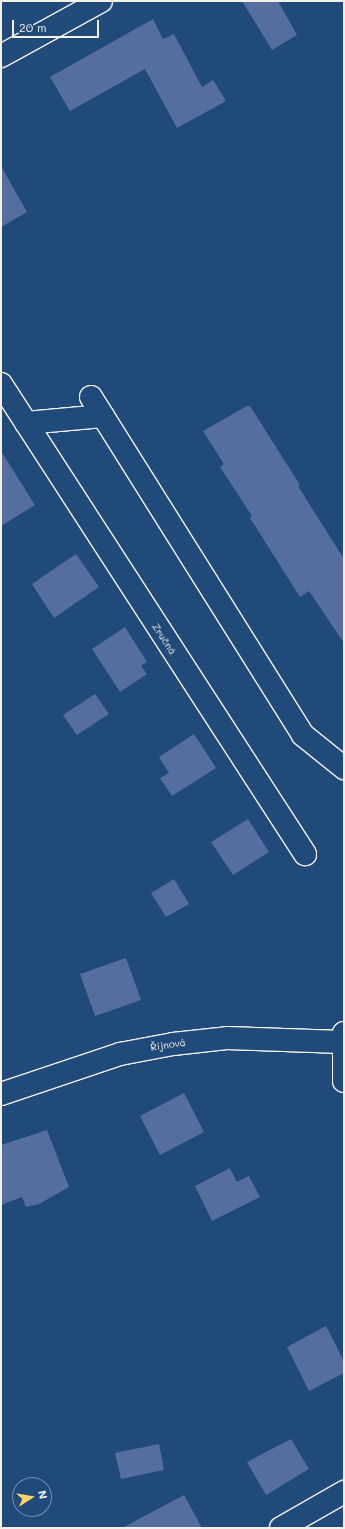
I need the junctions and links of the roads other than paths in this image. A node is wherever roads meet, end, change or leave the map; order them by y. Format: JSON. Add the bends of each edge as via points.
{"nodes":[{"id":1,"x":101,"y":1,"type":"edge"},
{"id":2,"x":1,"y":56,"type":"edge"},
{"id":3,"x":1,"y":384,"type":"edge"},
{"id":4,"x":91,"y":398,"type":"dead end"},
{"id":5,"x":103,"y":416,"type":"junction"},
{"id":6,"x":26,"y":423,"type":"junction"},
{"id":7,"x":344,"y":768,"type":"edge"},
{"id":8,"x":305,"y":854,"type":"dead end"},
{"id":9,"x":343,"y":1038,"type":"edge"},
{"id":10,"x":344,"y":1081,"type":"edge"},
{"id":11,"x":1,"y":1094,"type":"edge"},
{"id":12,"x":344,"y":1492,"type":"edge"},
{"id":13,"x":281,"y":1528,"type":"edge"}],
"edges":[{"from":1,"to":2,"type":"street"},
{"from":3,"to":6,"type":"street","name":"Zručná"},
{"from":4,"to":5,"type":"street"},
{"from":5,"to":6,"type":"street"},
{"from":5,"to":7,"type":"street","via":[[303,735]]},
{"from":6,"to":8,"type":"street","name":"Zručná"},
{"from":9,"to":10,"type":"street"},
{"from":9,"to":11,"type":"street","name":"Říjnová","via":[[227,1038],[173,1044],[120,1054]]},
{"from":12,"to":13,"type":"street"}]}
